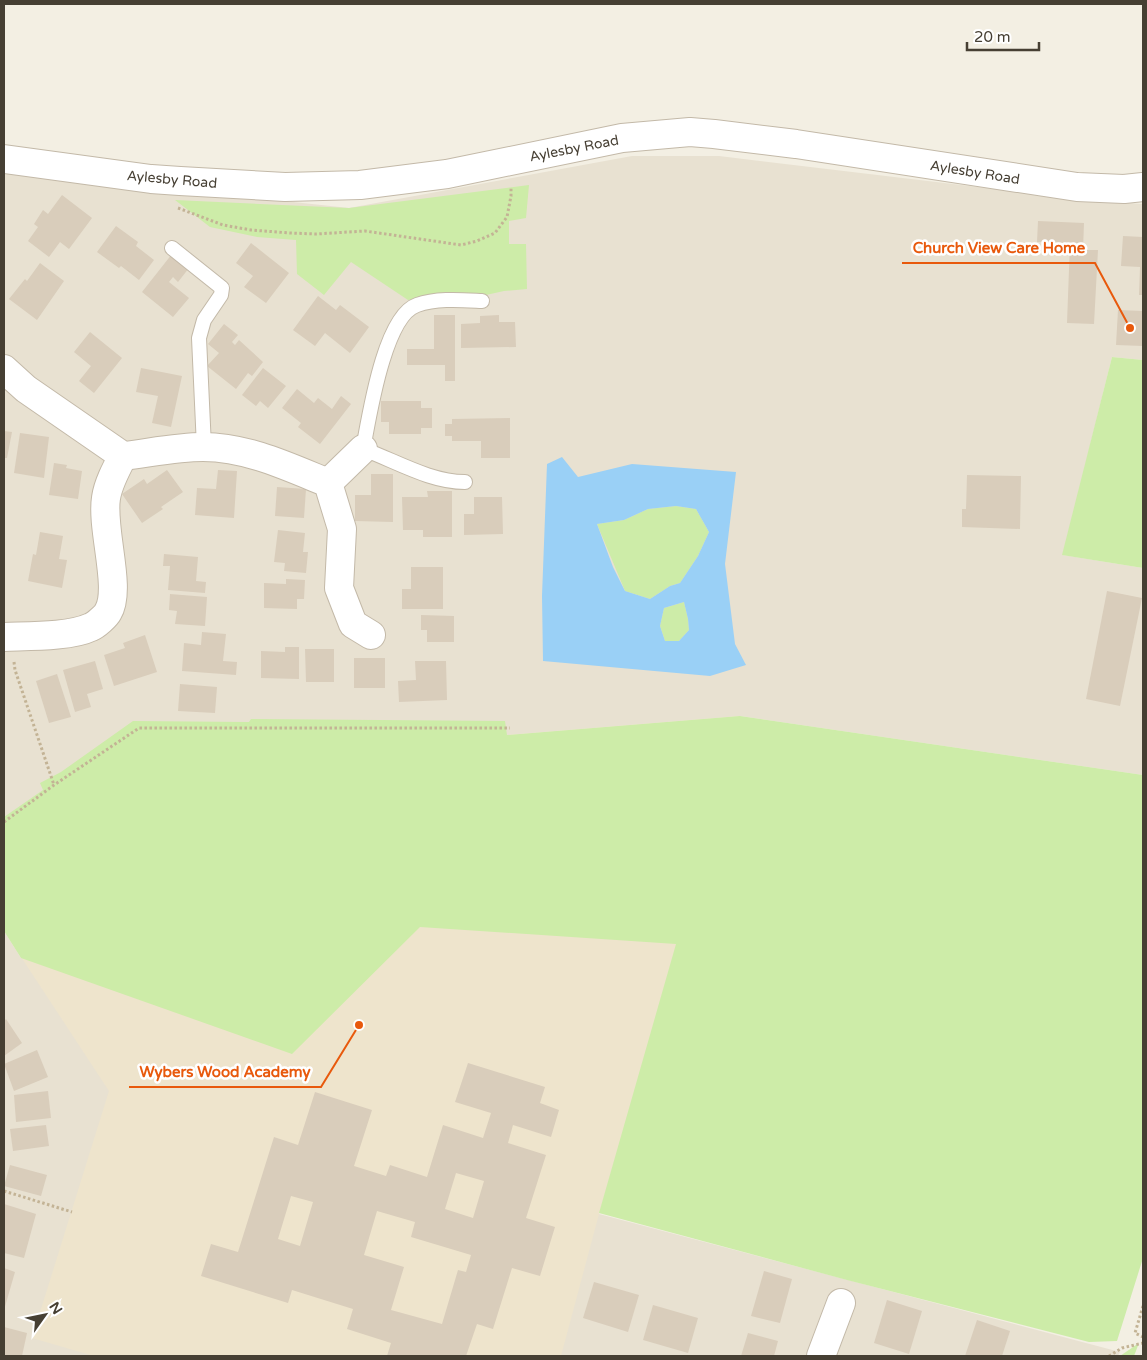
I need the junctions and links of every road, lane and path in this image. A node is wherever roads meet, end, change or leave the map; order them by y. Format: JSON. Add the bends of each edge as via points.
{"nodes":[{"id":1,"x":4,"y":159,"type":"edge"},
{"id":2,"x":505,"y":162,"type":"junction"},
{"id":3,"x":1143,"y":187,"type":"edge"},
{"id":4,"x":175,"y":208,"type":"dead end"},
{"id":5,"x":172,"y":248,"type":"dead end"},
{"id":6,"x":482,"y":302,"type":"dead end"},
{"id":7,"x":4,"y":369,"type":"edge"},
{"id":8,"x":204,"y":447,"type":"junction"},
{"id":9,"x":363,"y":449,"type":"junction"},
{"id":10,"x":123,"y":456,"type":"junction"},
{"id":11,"x":466,"y":482,"type":"dead end"},
{"id":12,"x":328,"y":483,"type":"junction"},
{"id":13,"x":371,"y":635,"type":"dead end"},
{"id":14,"x":7,"y":636,"type":"edge"},
{"id":15,"x":510,"y":728,"type":"dead end"},
{"id":16,"x":54,"y":785,"type":"junction"},
{"id":17,"x":4,"y":822,"type":"edge"},
{"id":18,"x":4,"y":1191,"type":"edge"},
{"id":19,"x":72,"y":1212,"type":"dead end"},
{"id":20,"x":841,"y":1303,"type":"dead end"},
{"id":21,"x":1143,"y":1306,"type":"edge"},
{"id":22,"x":1143,"y":1336,"type":"edge"},
{"id":23,"x":1143,"y":1343,"type":"edge"},
{"id":24,"x":821,"y":1356,"type":"edge"},
{"id":25,"x":1110,"y":1356,"type":"edge"}],
"edges":[{"from":1,"to":2,"type":"street","name":"Aylesby Road","via":[[151,179],[285,187],[360,185],[447,174]]},
{"from":2,"to":3,"type":"street","name":"Aylesby Road","via":[[622,138],[690,132],[796,144],[1077,187]]},
{"from":2,"to":4,"type":"path","via":[[511,186],[507,217],[495,233],[461,245],[366,231],[290,234],[251,230],[223,225]]},
{"from":5,"to":8,"type":"lane","via":[[222,288],[222,295],[204,320],[199,338]]},
{"from":6,"to":9,"type":"lane","via":[[434,301],[415,305],[406,312],[386,350]]},
{"from":7,"to":10,"type":"street","via":[[26,389]]},
{"from":8,"to":10,"type":"street"},
{"from":8,"to":12,"type":"street","via":[[269,459]]},
{"from":9,"to":11,"type":"lane","via":[[433,477]]},
{"from":9,"to":12,"type":"street"},
{"from":10,"to":14,"type":"street","via":[[106,498],[105,523],[114,590],[108,612],[91,627],[66,634]]},
{"from":12,"to":13,"type":"street","via":[[342,529],[339,588],[353,624]]},
{"from":14,"to":16,"type":"path","via":[[15,670]]},
{"from":15,"to":16,"type":"path","via":[[139,728]]},
{"from":16,"to":17,"type":"path"},
{"from":18,"to":19,"type":"path"},
{"from":20,"to":24,"type":"street"},
{"from":21,"to":22,"type":"path","via":[[1134,1333]]},
{"from":23,"to":25,"type":"path","via":[[1122,1348]]}]}
